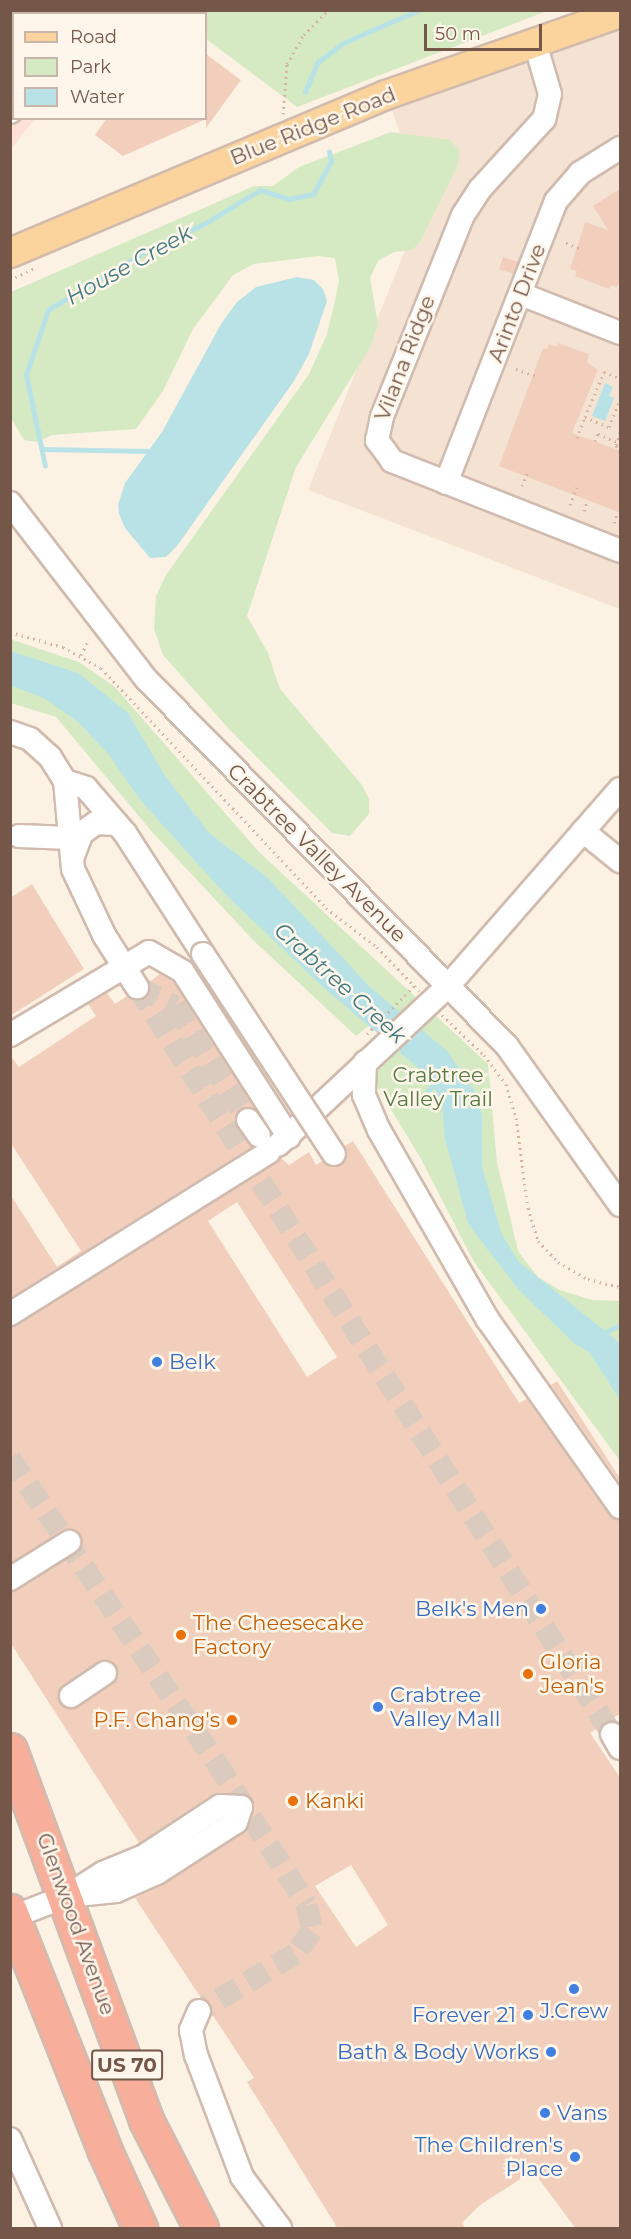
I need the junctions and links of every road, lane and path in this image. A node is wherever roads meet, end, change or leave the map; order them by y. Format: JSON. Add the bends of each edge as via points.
{"nodes":[{"id":1,"x":328,"y":10,"type":"edge"},
{"id":2,"x":621,"y":13,"type":"edge"},
{"id":3,"x":535,"y":43,"type":"junction"},
{"id":4,"x":282,"y":126,"type":"dead end"},
{"id":5,"x":621,"y":148,"type":"edge"},
{"id":6,"x":566,"y":243,"type":"dead end"},
{"id":7,"x":579,"y":248,"type":"dead end"},
{"id":8,"x":10,"y":253,"type":"edge"},
{"id":9,"x":521,"y":294,"type":"junction"},
{"id":10,"x":621,"y":333,"type":"edge"},
{"id":11,"x":516,"y":369,"type":"dead end"},
{"id":12,"x":535,"y":376,"type":"dead end"},
{"id":13,"x":621,"y":378,"type":"edge"},
{"id":14,"x":621,"y":400,"type":"edge"},
{"id":15,"x":585,"y":417,"type":"junction"},
{"id":16,"x":621,"y":432,"type":"edge"},
{"id":17,"x":577,"y":438,"type":"dead end"},
{"id":18,"x":595,"y":441,"type":"dead end"},
{"id":19,"x":617,"y":442,"type":"junction"},
{"id":20,"x":620,"y":452,"type":"edge"},
{"id":21,"x":528,"y":472,"type":"dead end"},
{"id":22,"x":446,"y":483,"type":"junction"},
{"id":23,"x":522,"y":486,"type":"dead end"},
{"id":24,"x":577,"y":487,"type":"dead end"},
{"id":25,"x":587,"y":502,"type":"dead end"},
{"id":26,"x":10,"y":503,"type":"edge"},
{"id":27,"x":570,"y":505,"type":"dead end"},
{"id":28,"x":584,"y":511,"type":"dead end"},
{"id":29,"x":618,"y":512,"type":"dead end"},
{"id":30,"x":614,"y":523,"type":"dead end"},
{"id":31,"x":621,"y":551,"type":"edge"},
{"id":32,"x":10,"y":632,"type":"edge"},
{"id":33,"x":10,"y":732,"type":"edge"},
{"id":34,"x":65,"y":781,"type":"junction"},
{"id":35,"x":621,"y":789,"type":"edge"},
{"id":36,"x":117,"y":824,"type":"junction"},
{"id":37,"x":583,"y":831,"type":"junction"},
{"id":38,"x":19,"y":836,"type":"dead end"},
{"id":39,"x":72,"y":848,"type":"junction"},
{"id":40,"x":621,"y":861,"type":"edge"},
{"id":41,"x":123,"y":965,"type":"junction"},
{"id":42,"x":449,"y":985,"type":"junction"},
{"id":43,"x":137,"y":987,"type":"tunnel mouth"},
{"id":44,"x":430,"y":1012,"type":"junction"},
{"id":45,"x":10,"y":1035,"type":"edge"},
{"id":46,"x":366,"y":1035,"type":"dead end"},
{"id":47,"x":365,"y":1062,"type":"junction"},
{"id":48,"x":269,"y":1138,"type":"junction"},
{"id":49,"x":333,"y":1154,"type":"dead end"},
{"id":50,"x":621,"y":1205,"type":"edge"},
{"id":51,"x":621,"y":1287,"type":"edge"},
{"id":52,"x":10,"y":1314,"type":"edge"},
{"id":53,"x":621,"y":1508,"type":"edge"},
{"id":54,"x":69,"y":1542,"type":"dead end"},
{"id":55,"x":10,"y":1579,"type":"edge"},
{"id":56,"x":105,"y":1674,"type":"dead end"},
{"id":57,"x":72,"y":1695,"type":"dead end"},
{"id":58,"x":10,"y":1750,"type":"edge"},
{"id":59,"x":66,"y":1896,"type":"junction"},
{"id":60,"x":11,"y":1916,"type":"edge"},
{"id":61,"x":199,"y":2011,"type":"dead end"},
{"id":62,"x":10,"y":2139,"type":"edge"},
{"id":63,"x":50,"y":2229,"type":"edge"},
{"id":64,"x":140,"y":2229,"type":"edge"},
{"id":65,"x":201,"y":2229,"type":"edge"},
{"id":66,"x":280,"y":2229,"type":"edge"}],
"edges":[{"from":1,"to":4,"type":"path","via":[[304,35],[287,64]]},
{"from":2,"to":3,"type":"main road","name":"Blue Ridge Road"},
{"from":3,"to":8,"type":"main road","name":"Blue Ridge Road","via":[[386,95]]},
{"from":3,"to":22,"type":"street","name":"Vilana Ridge","via":[[550,94],[544,119],[480,189],[463,215],[378,430],[379,447],[387,458]]},
{"from":5,"to":9,"type":"street","name":"Arinto Drive","via":[[580,173],[561,193]]},
{"from":6,"to":7,"type":"path"},
{"from":9,"to":10,"type":"street"},
{"from":9,"to":22,"type":"street","name":"Arinto Drive"},
{"from":11,"to":12,"type":"path"},
{"from":13,"to":15,"type":"path","via":[[604,372]]},
{"from":14,"to":15,"type":"path","via":[[609,427]]},
{"from":15,"to":17,"type":"path"},
{"from":16,"to":19,"type":"path"},
{"from":18,"to":19,"type":"path","via":[[598,434]]},
{"from":19,"to":20,"type":"path"},
{"from":21,"to":23,"type":"path"},
{"from":22,"to":31,"type":"street","name":"Vilana Ridge"},
{"from":24,"to":27,"type":"path"},
{"from":25,"to":28,"type":"path"},
{"from":26,"to":42,"type":"street","name":"Crabtree Valley Avenue","via":[[147,680]]},
{"from":29,"to":30,"type":"path"},
{"from":32,"to":46,"type":"path","via":[[63,646],[100,668],[124,689],[167,742],[326,908],[376,947],[414,986]]},
{"from":33,"to":34,"type":"street","via":[[30,739],[51,757]]},
{"from":34,"to":36,"type":"street","via":[[86,788]]},
{"from":34,"to":39,"type":"street"},
{"from":35,"to":37,"type":"street"},
{"from":36,"to":39,"type":"street","via":[[96,823],[82,833]]},
{"from":36,"to":49,"type":"street","bridge":true},
{"from":37,"to":40,"type":"street"},
{"from":37,"to":42,"type":"street"},
{"from":38,"to":39,"type":"street"},
{"from":39,"to":41,"type":"street","via":[[85,900]]},
{"from":41,"to":43,"type":"street"},
{"from":41,"to":45,"type":"street"},
{"from":41,"to":48,"type":"street","via":[[149,952],[183,972]]},
{"from":42,"to":44,"type":"street"},
{"from":42,"to":50,"type":"street","name":"Crabtree Valley Avenue","via":[[507,1046]]},
{"from":44,"to":47,"type":"street"},
{"from":44,"to":51,"type":"path","via":[[484,1055],[506,1084],[516,1118],[528,1208],[538,1241],[558,1262],[588,1279]]},
{"from":47,"to":48,"type":"street"},
{"from":47,"to":53,"type":"street","via":[[364,1095],[378,1130],[488,1320]]},
{"from":48,"to":52,"type":"street"},
{"from":54,"to":55,"type":"street"},
{"from":56,"to":57,"type":"street"},
{"from":58,"to":59,"type":"highway","name":"Glenwood Avenue","number":"US 70"},
{"from":59,"to":59,"type":"street","via":[[116,1891],[157,1874],[236,1822],[241,1807],[220,1806],[144,1856],[103,1873]]},
{"from":59,"to":60,"type":"street"},
{"from":59,"to":65,"type":"highway","name":"Glenwood Avenue","number":"US 70","via":[[146,2120]]},
{"from":60,"to":64,"type":"highway","number":"US 70"},
{"from":61,"to":66,"type":"street","via":[[191,2030],[196,2055],[242,2177]]},
{"from":62,"to":63,"type":"street"}]}
